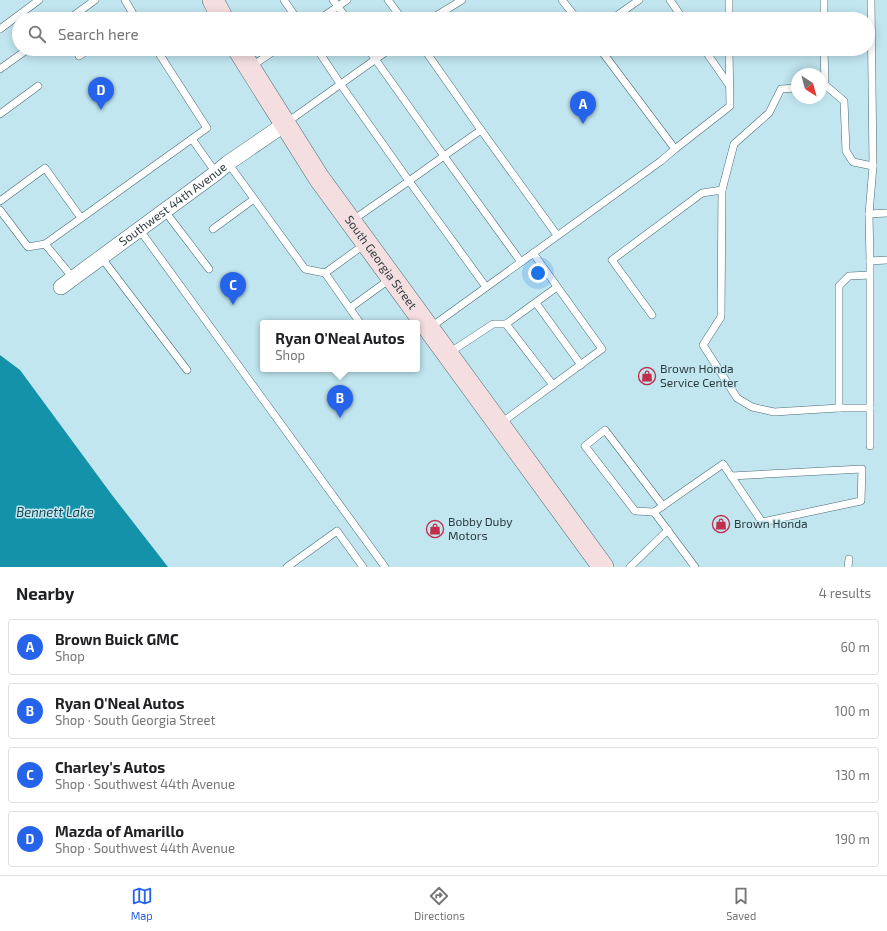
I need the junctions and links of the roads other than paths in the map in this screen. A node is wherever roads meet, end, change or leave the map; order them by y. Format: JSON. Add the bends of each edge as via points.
{"nodes":[{"id":1,"x":39,"y":0,"type":"edge"},
{"id":2,"x":95,"y":0,"type":"edge"},
{"id":3,"x":125,"y":0,"type":"edge"},
{"id":4,"x":284,"y":0,"type":"edge"},
{"id":5,"x":347,"y":0,"type":"edge"},
{"id":6,"x":388,"y":0,"type":"edge"},
{"id":7,"x":462,"y":0,"type":"edge"},
{"id":8,"x":562,"y":0,"type":"edge"},
{"id":9,"x":670,"y":0,"type":"edge"},
{"id":10,"x":728,"y":0,"type":"edge"},
{"id":11,"x":824,"y":0,"type":"edge"},
{"id":12,"x":871,"y":0,"type":"edge"},
{"id":13,"x":635,"y":1,"type":"edge"},
{"id":14,"x":336,"y":3,"type":"edge"},
{"id":15,"x":23,"y":12,"type":"edge"},
{"id":16,"x":79,"y":12,"type":"edge"},
{"id":17,"x":132,"y":12,"type":"edge"},
{"id":18,"x":292,"y":12,"type":"edge"},
{"id":19,"x":327,"y":12,"type":"edge"},
{"id":20,"x":342,"y":12,"type":"edge"},
{"id":21,"x":397,"y":12,"type":"edge"},
{"id":22,"x":442,"y":12,"type":"edge"},
{"id":23,"x":571,"y":12,"type":"edge"},
{"id":24,"x":621,"y":12,"type":"edge"},
{"id":25,"x":678,"y":12,"type":"edge"},
{"id":26,"x":729,"y":12,"type":"edge"},
{"id":27,"x":824,"y":12,"type":"edge"},
{"id":28,"x":871,"y":12,"type":"edge"},
{"id":29,"x":12,"y":20,"type":"edge"},
{"id":30,"x":0,"y":29,"type":"edge"},
{"id":31,"x":18,"y":56,"type":"edge"},
{"id":32,"x":161,"y":56,"type":"edge"},
{"id":33,"x":242,"y":56,"type":"edge"},
{"id":34,"x":267,"y":56,"type":"edge"},
{"id":35,"x":321,"y":56,"type":"edge"},
{"id":36,"x":373,"y":56,"type":"edge"},
{"id":37,"x":381,"y":56,"type":"edge"},
{"id":38,"x":429,"y":56,"type":"edge"},
{"id":39,"x":605,"y":56,"type":"edge"},
{"id":40,"x":709,"y":56,"type":"edge"},
{"id":41,"x":729,"y":56,"type":"edge"},
{"id":42,"x":824,"y":56,"type":"edge"},
{"id":43,"x":872,"y":56,"type":"edge"},
{"id":44,"x":376,"y":60,"type":"junction"},
{"id":45,"x":250,"y":68,"type":"junction"},
{"id":46,"x":823,"y":68,"type":"edge"},
{"id":47,"x":0,"y":69,"type":"edge"},
{"id":48,"x":729,"y":84,"type":"junction"},
{"id":49,"x":340,"y":85,"type":"junction"},
{"id":50,"x":38,"y":86,"type":"dead end"},
{"id":51,"x":791,"y":88,"type":"edge"},
{"id":52,"x":827,"y":89,"type":"edge"},
{"id":53,"x":0,"y":114,"type":"edge"},
{"id":54,"x":285,"y":124,"type":"junction"},
{"id":55,"x":481,"y":130,"type":"junction"},
{"id":56,"x":192,"y":139,"type":"junction"},
{"id":57,"x":675,"y":149,"type":"junction"},
{"id":58,"x":444,"y":156,"type":"junction"},
{"id":59,"x":228,"y":163,"type":"junction"},
{"id":60,"x":873,"y":166,"type":"junction"},
{"id":61,"x":216,"y":173,"type":"junction"},
{"id":62,"x":409,"y":181,"type":"junction"},
{"id":63,"x":722,"y":190,"type":"junction"},
{"id":64,"x":254,"y":199,"type":"junction"},
{"id":65,"x":0,"y":201,"type":"edge"},
{"id":66,"x":0,"y":210,"type":"edge"},
{"id":67,"x":164,"y":210,"type":"junction"},
{"id":68,"x":887,"y":213,"type":"edge"},
{"id":69,"x":869,"y":214,"type":"junction"},
{"id":70,"x":81,"y":218,"type":"junction"},
{"id":71,"x":351,"y":222,"type":"junction"},
{"id":72,"x":139,"y":229,"type":"junction"},
{"id":73,"x":213,"y":229,"type":"dead end"},
{"id":74,"x":557,"y":235,"type":"junction"},
{"id":75,"x":366,"y":243,"type":"junction"},
{"id":76,"x":45,"y":244,"type":"junction"},
{"id":77,"x":532,"y":253,"type":"junction"},
{"id":78,"x":101,"y":257,"type":"junction"},
{"id":79,"x":870,"y":260,"type":"junction"},
{"id":80,"x":887,"y":260,"type":"edge"},
{"id":81,"x":520,"y":262,"type":"junction"},
{"id":82,"x":209,"y":269,"type":"dead end"},
{"id":83,"x":324,"y":273,"type":"junction"},
{"id":84,"x":870,"y":275,"type":"junction"},
{"id":85,"x":392,"y":278,"type":"junction"},
{"id":86,"x":67,"y":282,"type":"joint"},
{"id":87,"x":486,"y":287,"type":"junction"},
{"id":88,"x":557,"y":287,"type":"junction"},
{"id":89,"x":536,"y":303,"type":"junction"},
{"id":90,"x":350,"y":308,"type":"junction"},
{"id":91,"x":652,"y":315,"type":"dead end"},
{"id":92,"x":358,"y":320,"type":"edge"},
{"id":93,"x":506,"y":324,"type":"junction"},
{"id":94,"x":429,"y":328,"type":"junction"},
{"id":95,"x":448,"y":354,"type":"junction"},
{"id":96,"x":581,"y":365,"type":"junction"},
{"id":97,"x":187,"y":370,"type":"dead end"},
{"id":98,"x":553,"y":385,"type":"junction"},
{"id":99,"x":839,"y":408,"type":"junction"},
{"id":100,"x":870,"y":408,"type":"junction"},
{"id":101,"x":499,"y":425,"type":"junction"},
{"id":102,"x":870,"y":446,"type":"dead end"},
{"id":103,"x":731,"y":476,"type":"junction"},
{"id":104,"x":663,"y":506,"type":"junction"},
{"id":105,"x":654,"y":512,"type":"junction"},
{"id":106,"x":668,"y":530,"type":"junction"},
{"id":107,"x":848,"y":559,"type":"dead end"},
{"id":108,"x":287,"y":567,"type":"edge"},
{"id":109,"x":364,"y":567,"type":"edge"},
{"id":110,"x":385,"y":567,"type":"edge"},
{"id":111,"x":603,"y":567,"type":"edge"},
{"id":112,"x":630,"y":567,"type":"edge"},
{"id":113,"x":695,"y":567,"type":"edge"},
{"id":114,"x":848,"y":567,"type":"edge"}],
"edges":[{"from":1,"to":15,"type":"lane"},
{"from":2,"to":16,"type":"lane"},
{"from":3,"to":17,"type":"lane"},
{"from":4,"to":18,"type":"lane"},
{"from":5,"to":14,"type":"lane"},
{"from":6,"to":21,"type":"lane"},
{"from":7,"to":22,"type":"lane"},
{"from":8,"to":23,"type":"lane"},
{"from":9,"to":25,"type":"lane"},
{"from":10,"to":26,"type":"lane"},
{"from":11,"to":27,"type":"lane"},
{"from":12,"to":28,"type":"lane"},
{"from":13,"to":24,"type":"lane"},
{"from":14,"to":19,"type":"lane"},
{"from":14,"to":20,"type":"lane"},
{"from":29,"to":30,"type":"lane"},
{"from":31,"to":47,"type":"lane"},
{"from":32,"to":56,"type":"lane","via":[[207,128]]},
{"from":33,"to":45,"type":"main road","name":"South Georgia Street"},
{"from":34,"to":45,"type":"lane"},
{"from":35,"to":49,"type":"lane"},
{"from":36,"to":44,"type":"lane"},
{"from":37,"to":44,"type":"lane"},
{"from":38,"to":55,"type":"lane"},
{"from":39,"to":57,"type":"lane"},
{"from":40,"to":48,"type":"lane"},
{"from":41,"to":48,"type":"lane"},
{"from":42,"to":46,"type":"lane"},
{"from":43,"to":60,"type":"lane"},
{"from":44,"to":49,"type":"lane"},
{"from":44,"to":58,"type":"lane"},
{"from":45,"to":54,"type":"main road","name":"South Georgia Street"},
{"from":48,"to":57,"type":"lane","via":[[730,106]]},
{"from":49,"to":54,"type":"lane"},
{"from":49,"to":62,"type":"lane"},
{"from":50,"to":53,"type":"lane"},
{"from":51,"to":63,"type":"lane","via":[[781,89],[769,113],[734,144]]},
{"from":52,"to":60,"type":"lane","via":[[844,101],[846,151],[853,162]]},
{"from":54,"to":59,"type":"street","name":"Southwest 44th Avenue"},
{"from":54,"to":71,"type":"main road","name":"South Georgia Street"},
{"from":55,"to":58,"type":"lane"},
{"from":55,"to":74,"type":"lane"},
{"from":56,"to":61,"type":"lane"},
{"from":56,"to":70,"type":"lane"},
{"from":57,"to":74,"type":"lane"},
{"from":58,"to":62,"type":"lane"},
{"from":58,"to":81,"type":"lane"},
{"from":59,"to":61,"type":"street","name":"Southwest 44th Avenue"},
{"from":59,"to":64,"type":"lane"},
{"from":60,"to":69,"type":"lane"},
{"from":61,"to":67,"type":"street","name":"Southwest 44th Avenue"},
{"from":62,"to":71,"type":"lane"},
{"from":62,"to":87,"type":"lane"},
{"from":63,"to":91,"type":"lane","via":[[702,193],[612,260]]},
{"from":63,"to":99,"type":"lane","via":[[721,317],[703,345],[737,398],[752,407],[774,412]]},
{"from":64,"to":73,"type":"lane"},
{"from":64,"to":83,"type":"lane","via":[[305,269]]},
{"from":65,"to":70,"type":"lane","via":[[45,168]]},
{"from":66,"to":76,"type":"lane","via":[[28,247]]},
{"from":67,"to":72,"type":"street","name":"Southwest 44th Avenue"},
{"from":67,"to":82,"type":"lane"},
{"from":68,"to":69,"type":"lane"},
{"from":69,"to":79,"type":"lane"},
{"from":70,"to":76,"type":"lane"},
{"from":71,"to":75,"type":"main road","name":"South Georgia Street"},
{"from":72,"to":78,"type":"street","name":"Southwest 44th Avenue"},
{"from":72,"to":110,"type":"lane"},
{"from":74,"to":77,"type":"lane"},
{"from":75,"to":83,"type":"lane"},
{"from":75,"to":85,"type":"main road","name":"South Georgia Street"},
{"from":76,"to":86,"type":"lane"},
{"from":77,"to":81,"type":"lane"},
{"from":77,"to":88,"type":"lane"},
{"from":78,"to":86,"type":"street","name":"Southwest 44th Avenue"},
{"from":78,"to":97,"type":"lane"},
{"from":79,"to":80,"type":"lane"},
{"from":79,"to":84,"type":"lane"},
{"from":81,"to":87,"type":"lane"},
{"from":83,"to":90,"type":"lane"},
{"from":84,"to":99,"type":"lane","via":[[849,276],[839,286]]},
{"from":84,"to":100,"type":"lane"},
{"from":85,"to":90,"type":"lane"},
{"from":85,"to":94,"type":"main road","name":"South Georgia Street"},
{"from":87,"to":94,"type":"lane"},
{"from":88,"to":89,"type":"lane"},
{"from":88,"to":96,"type":"lane","via":[[602,349]]},
{"from":89,"to":93,"type":"lane"},
{"from":89,"to":96,"type":"lane"},
{"from":90,"to":92,"type":"lane"},
{"from":93,"to":95,"type":"lane","via":[[493,324]]},
{"from":93,"to":98,"type":"lane"},
{"from":94,"to":95,"type":"main road","name":"South Georgia Street"},
{"from":95,"to":101,"type":"main road","name":"South Georgia Street"},
{"from":96,"to":98,"type":"lane"},
{"from":98,"to":101,"type":"lane"},
{"from":99,"to":100,"type":"lane"},
{"from":100,"to":102,"type":"lane"},
{"from":101,"to":111,"type":"main road","name":"South Georgia Street"},
{"from":103,"to":103,"type":"lane","via":[[762,522],[861,501],[862,469]]},
{"from":103,"to":104,"type":"lane","via":[[723,464]]},
{"from":104,"to":105,"type":"lane"},
{"from":104,"to":105,"type":"lane","via":[[605,430],[585,446],[634,511]]},
{"from":105,"to":106,"type":"lane"},
{"from":106,"to":112,"type":"lane"},
{"from":106,"to":113,"type":"lane"},
{"from":107,"to":114,"type":"lane"},
{"from":108,"to":109,"type":"lane","via":[[337,531]]}]}
